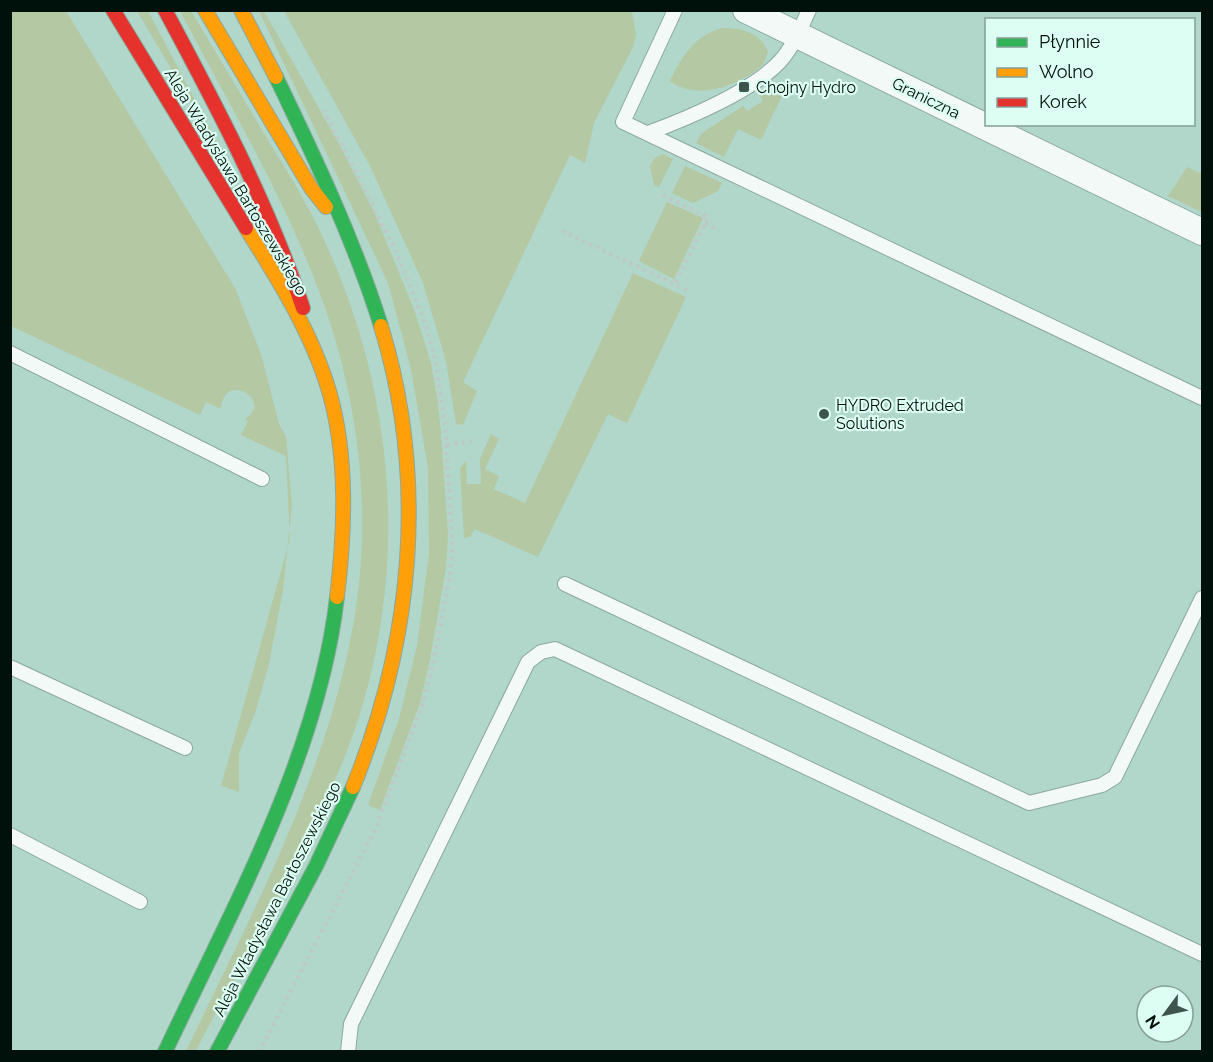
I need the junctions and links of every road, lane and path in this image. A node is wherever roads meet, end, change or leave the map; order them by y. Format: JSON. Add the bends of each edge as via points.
{"nodes":[{"id":1,"x":113,"y":10,"type":"edge"},
{"id":2,"x":165,"y":10,"type":"edge"},
{"id":3,"x":205,"y":10,"type":"edge"},
{"id":4,"x":242,"y":10,"type":"edge"},
{"id":5,"x":675,"y":10,"type":"edge"},
{"id":6,"x":746,"y":10,"type":"edge"},
{"id":7,"x":809,"y":10,"type":"edge"},
{"id":8,"x":797,"y":35,"type":"junction"},
{"id":9,"x":648,"y":133,"type":"junction"},
{"id":10,"x":663,"y":195,"type":"dead end"},
{"id":11,"x":705,"y":223,"type":"junction"},
{"id":12,"x":718,"y":230,"type":"dead end"},
{"id":13,"x":562,"y":231,"type":"dead end"},
{"id":14,"x":1203,"y":232,"type":"edge"},
{"id":15,"x":347,"y":234,"type":"junction"},
{"id":16,"x":675,"y":285,"type":"junction"},
{"id":17,"x":689,"y":292,"type":"dead end"},
{"id":18,"x":10,"y":353,"type":"edge"},
{"id":19,"x":322,"y":375,"type":"junction"},
{"id":20,"x":1203,"y":398,"type":"edge"},
{"id":21,"x":473,"y":441,"type":"dead end"},
{"id":22,"x":446,"y":445,"type":"dead end"},
{"id":23,"x":262,"y":479,"type":"dead end"},
{"id":24,"x":565,"y":584,"type":"dead end"},
{"id":25,"x":1203,"y":598,"type":"edge"},
{"id":26,"x":10,"y":667,"type":"edge"},
{"id":27,"x":185,"y":748,"type":"dead end"},
{"id":28,"x":10,"y":835,"type":"edge"},
{"id":29,"x":140,"y":902,"type":"dead end"},
{"id":30,"x":1203,"y":954,"type":"edge"},
{"id":31,"x":165,"y":1052,"type":"edge"},
{"id":32,"x":217,"y":1052,"type":"edge"},
{"id":33,"x":348,"y":1052,"type":"edge"}],
"edges":[{"from":1,"to":19,"type":"main road","name":"Aleja Władysława Bartoszewskiego","via":[[277,278]]},
{"from":2,"to":19,"type":"main road","name":"Aleja Władysława Bartoszewskiego","via":[[266,207],[299,295]]},
{"from":3,"to":15,"type":"main road","name":"Aleja Władysława Bartoszewskiego","via":[[311,188]]},
{"from":4,"to":15,"type":"main road","name":"Aleja Władysława Bartoszewskiego"},
{"from":5,"to":9,"type":"lane","via":[[622,122]]},
{"from":6,"to":8,"type":"street","name":"Graniczna"},
{"from":7,"to":8,"type":"lane"},
{"from":8,"to":9,"type":"lane","via":[[771,70],[717,103]]},
{"from":8,"to":14,"type":"street","name":"Graniczna"},
{"from":9,"to":20,"type":"lane"},
{"from":10,"to":11,"type":"path","via":[[708,217]]},
{"from":11,"to":12,"type":"path"},
{"from":11,"to":16,"type":"path"},
{"from":13,"to":16,"type":"path"},
{"from":15,"to":32,"type":"main road","name":"Aleja Władysława Bartoszewskiego","via":[[390,359],[406,450],[408,550],[400,631],[381,713],[354,785],[325,849]]},
{"from":16,"to":17,"type":"path"},
{"from":18,"to":23,"type":"lane"},
{"from":19,"to":31,"type":"main road","name":"Aleja Władysława Bartoszewskiego","via":[[332,406],[342,504],[337,604],[329,651],[306,734],[278,809]]},
{"from":21,"to":22,"type":"path"},
{"from":24,"to":25,"type":"lane","via":[[1029,803],[1115,777]]},
{"from":26,"to":27,"type":"lane"},
{"from":28,"to":29,"type":"lane"},
{"from":30,"to":33,"type":"lane","via":[[555,649],[541,652],[528,662],[351,1024]]}]}
